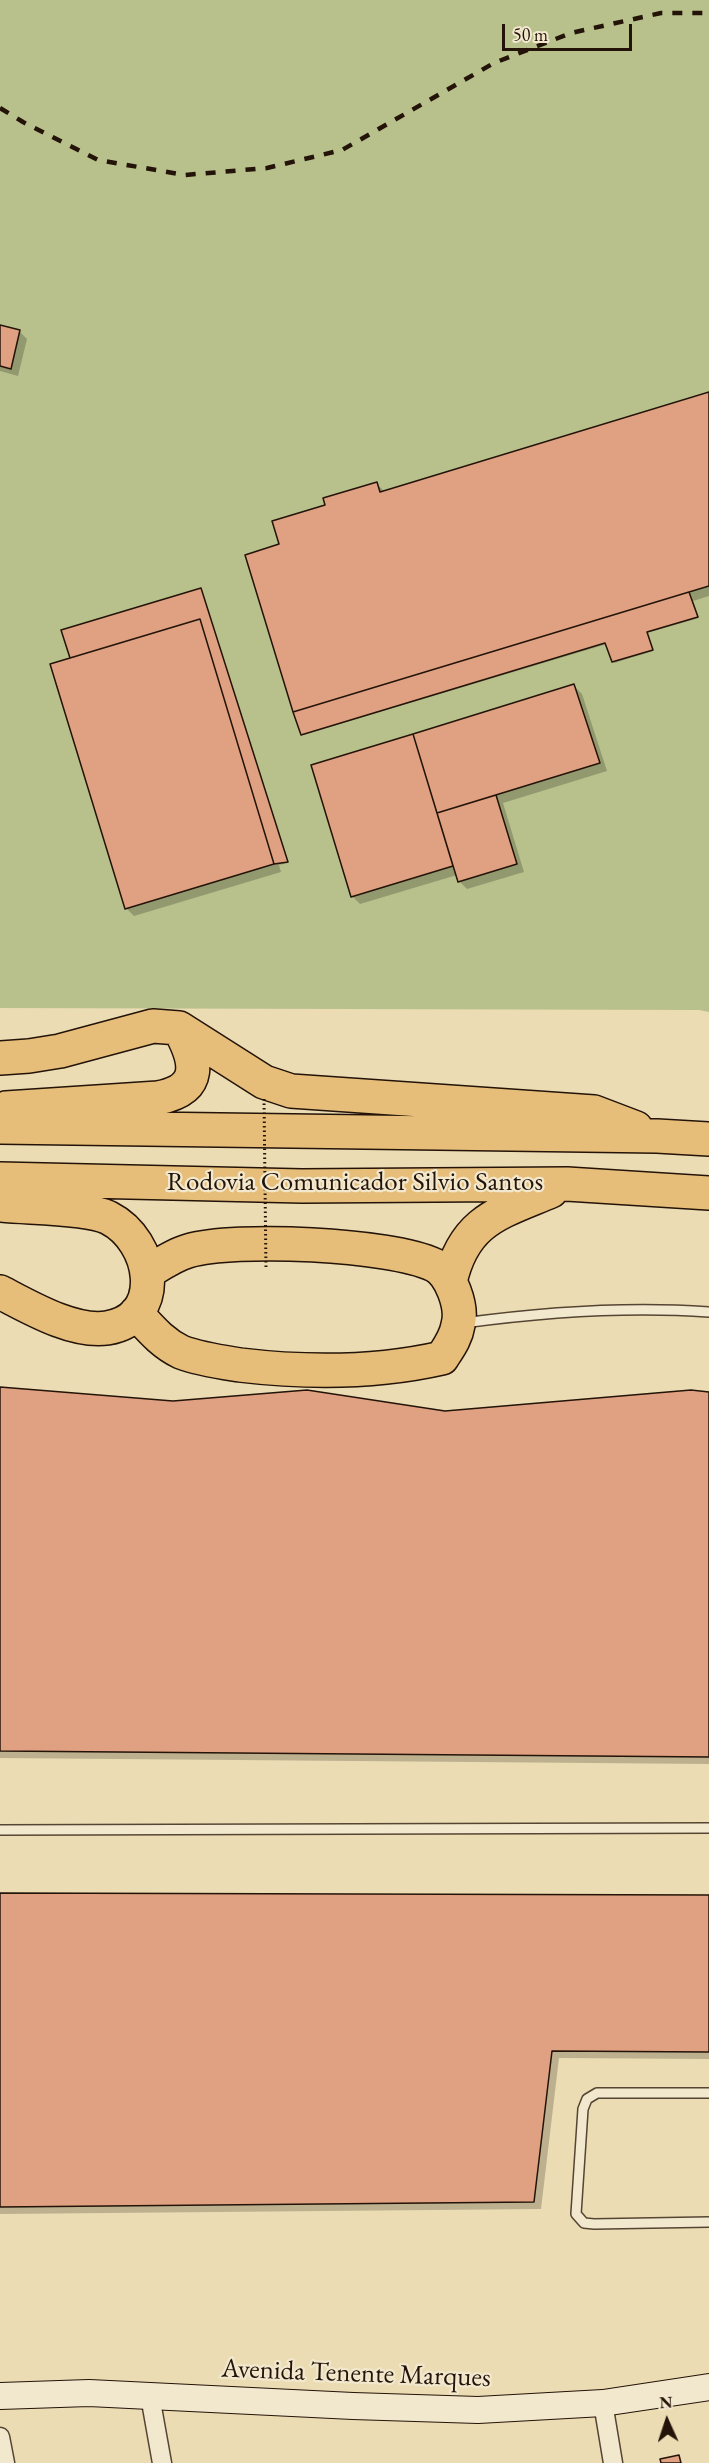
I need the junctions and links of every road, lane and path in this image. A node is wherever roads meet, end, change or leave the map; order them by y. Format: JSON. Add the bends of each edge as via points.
{"nodes":[{"id":1,"x":179,"y":1028,"type":"junction"},
{"id":2,"x":0,"y":1058,"type":"edge"},
{"id":3,"x":264,"y":1099,"type":"dead end"},
{"id":4,"x":0,"y":1108,"type":"edge"},
{"id":5,"x":0,"y":1127,"type":"edge"},
{"id":6,"x":657,"y":1136,"type":"junction"},
{"id":7,"x":709,"y":1139,"type":"edge"},
{"id":8,"x":0,"y":1179,"type":"edge"},
{"id":9,"x":567,"y":1184,"type":"junction"},
{"id":10,"x":709,"y":1193,"type":"edge"},
{"id":11,"x":0,"y":1205,"type":"edge"},
{"id":12,"x":266,"y":1270,"type":"dead end"},
{"id":13,"x":148,"y":1272,"type":"junction"},
{"id":14,"x":450,"y":1282,"type":"junction"},
{"id":15,"x":0,"y":1292,"type":"edge"},
{"id":16,"x":709,"y":1312,"type":"edge"},
{"id":17,"x":136,"y":1313,"type":"junction"},
{"id":18,"x":459,"y":1323,"type":"junction"},
{"id":19,"x":709,"y":1828,"type":"edge"},
{"id":20,"x":0,"y":1830,"type":"edge"},
{"id":21,"x":709,"y":2093,"type":"edge"},
{"id":22,"x":709,"y":2222,"type":"edge"},
{"id":23,"x":709,"y":2387,"type":"edge"},
{"id":24,"x":0,"y":2396,"type":"edge"},
{"id":25,"x":150,"y":2396,"type":"junction"},
{"id":26,"x":603,"y":2403,"type":"junction"},
{"id":27,"x":0,"y":2437,"type":"edge"},
{"id":28,"x":5,"y":2463,"type":"edge"},
{"id":29,"x":162,"y":2463,"type":"edge"},
{"id":30,"x":613,"y":2463,"type":"edge"}],
"edges":[{"from":1,"to":2,"type":"highway","via":[[153,1026],[60,1051]]},
{"from":1,"to":4,"type":"highway","via":[[191,1049],[194,1068],[192,1079],[174,1095]]},
{"from":1,"to":6,"type":"highway","via":[[264,1082],[291,1091],[594,1112]]},
{"from":3,"to":12,"type":"path","bridge":true},
{"from":5,"to":6,"type":"highway","name":"Rodovia Comunicador Silvio Santos"},
{"from":6,"to":7,"type":"highway","name":"Rodovia Comunicador Silvio Santos"},
{"from":8,"to":9,"type":"highway","name":"Rodovia Comunicador Silvio Santos","via":[[302,1186]]},
{"from":9,"to":10,"type":"highway","name":"Rodovia Comunicador Silvio Santos"},
{"from":9,"to":14,"type":"highway","via":[[508,1209],[471,1233],[461,1247]]},
{"from":11,"to":13,"type":"highway","via":[[107,1217],[128,1230],[140,1248]]},
{"from":13,"to":14,"type":"highway","via":[[189,1251],[211,1247],[328,1245],[410,1257],[436,1266]]},
{"from":13,"to":17,"type":"highway","via":[[145,1294]]},
{"from":14,"to":18,"type":"highway"},
{"from":15,"to":17,"type":"highway","via":[[47,1316],[88,1328],[125,1323]]},
{"from":16,"to":18,"type":"lane","via":[[656,1309],[514,1316]]},
{"from":17,"to":18,"type":"highway","via":[[158,1337],[182,1352],[272,1369],[347,1370],[407,1366],[442,1358]]},
{"from":19,"to":20,"type":"lane"},
{"from":21,"to":22,"type":"lane","via":[[597,2093],[587,2099],[583,2109],[576,2214],[584,2223],[594,2224]]},
{"from":23,"to":26,"type":"main road","name":"Avenida Tenente Marques"},
{"from":24,"to":25,"type":"main road","name":"Avenida Tenente Marques"},
{"from":25,"to":26,"type":"main road","name":"Avenida Tenente Marques","via":[[478,2410]]},
{"from":25,"to":29,"type":"street"},
{"from":26,"to":30,"type":"street"},
{"from":27,"to":28,"type":"street"}]}
